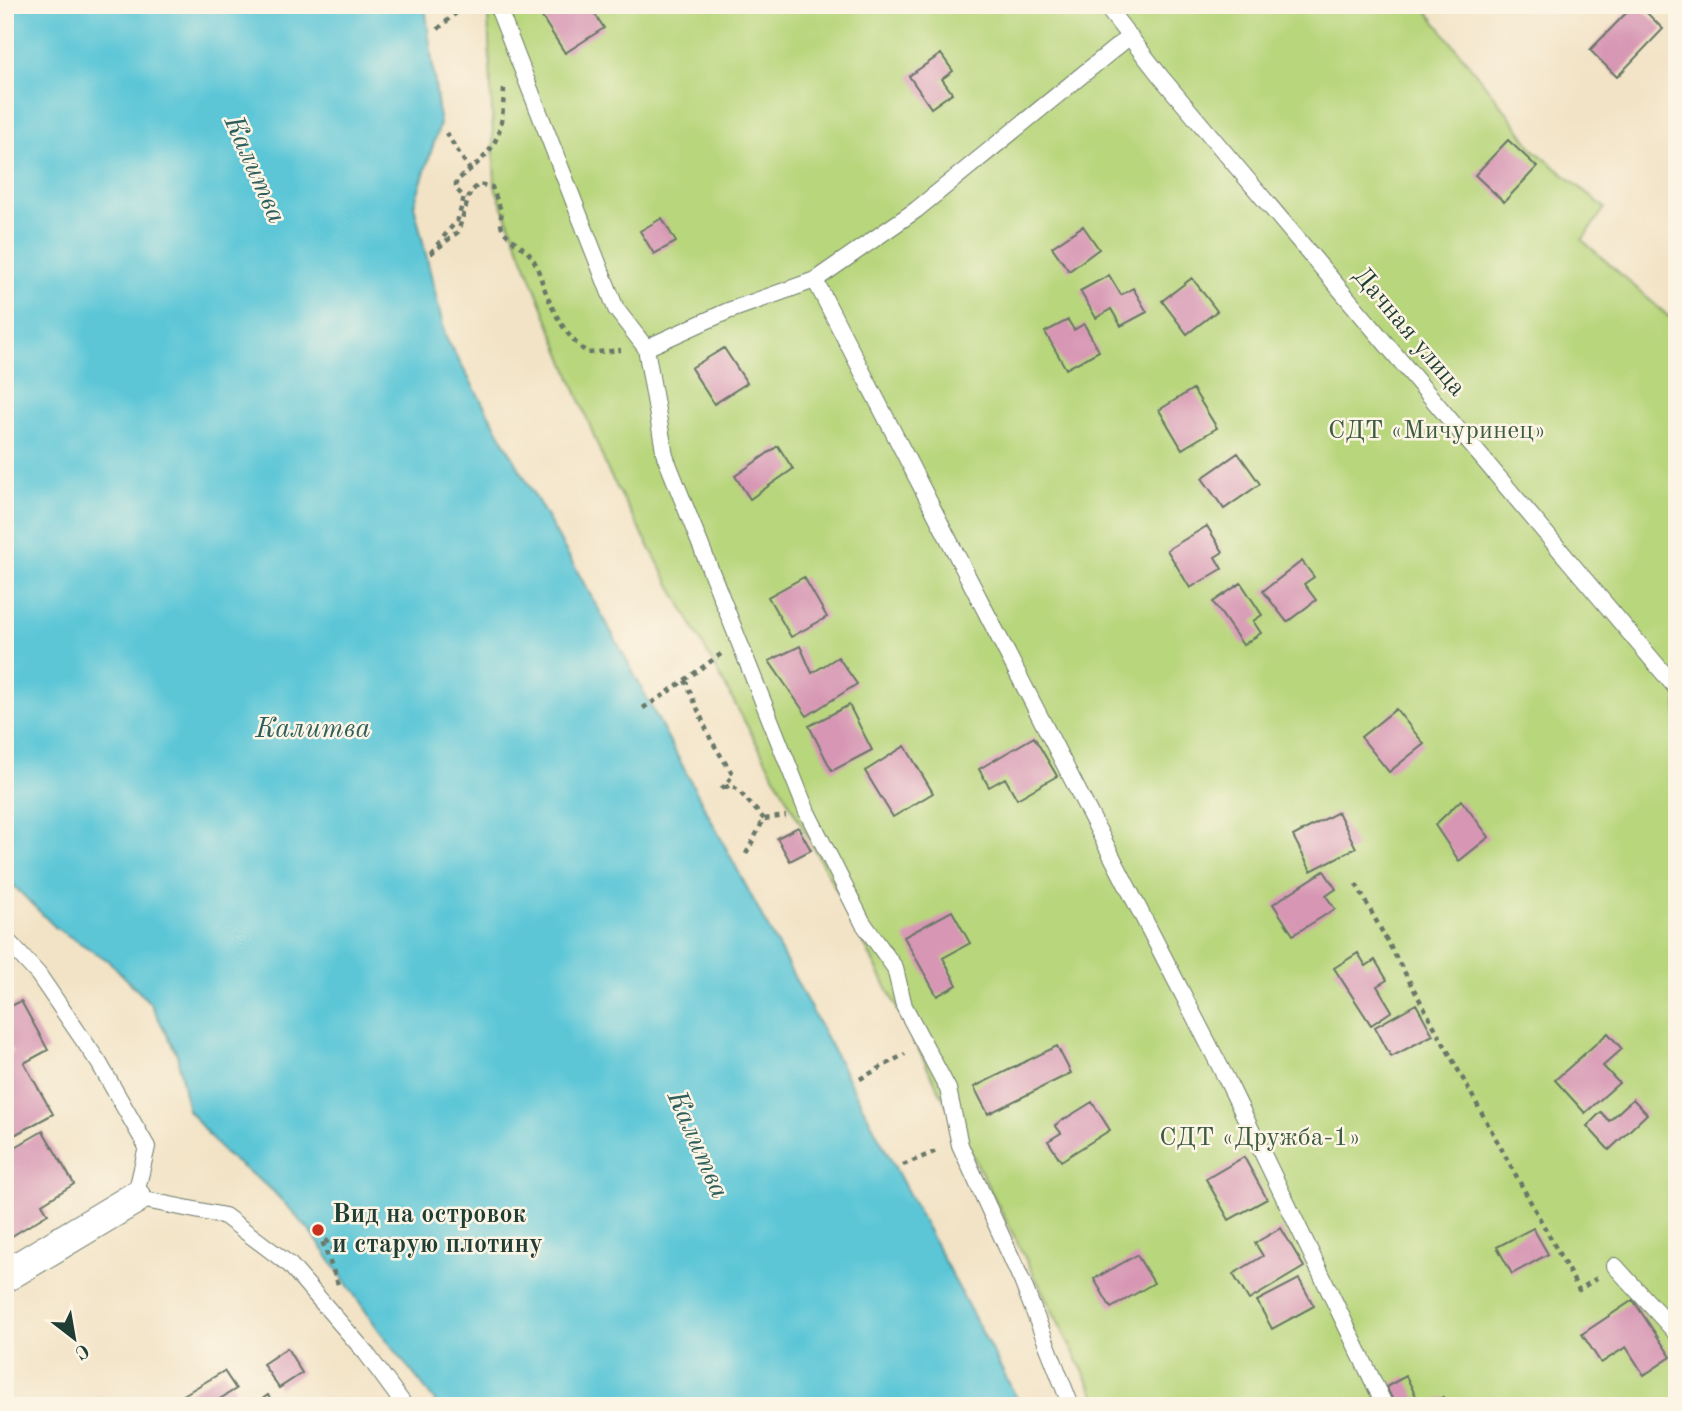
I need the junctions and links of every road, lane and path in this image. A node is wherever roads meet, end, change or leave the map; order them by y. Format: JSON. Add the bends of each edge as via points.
{"nodes":[{"id":1,"x":465,"y":5,"type":"edge"},
{"id":2,"x":497,"y":5,"type":"edge"},
{"id":3,"x":1105,"y":5,"type":"edge"},
{"id":4,"x":438,"y":29,"type":"dead end"},
{"id":5,"x":1130,"y":36,"type":"junction"},
{"id":6,"x":504,"y":85,"type":"dead end"},
{"id":7,"x":446,"y":133,"type":"dead end"},
{"id":8,"x":470,"y":170,"type":"junction"},
{"id":9,"x":815,"y":280,"type":"junction"},
{"id":10,"x":646,"y":348,"type":"junction"},
{"id":11,"x":738,"y":641,"type":"junction"},
{"id":12,"x":684,"y":680,"type":"junction"},
{"id":13,"x":1677,"y":689,"type":"edge"},
{"id":14,"x":643,"y":708,"type":"dead end"},
{"id":15,"x":807,"y":812,"type":"junction"},
{"id":16,"x":764,"y":819,"type":"junction"},
{"id":17,"x":746,"y":854,"type":"dead end"},
{"id":18,"x":1356,"y":884,"type":"dead end"},
{"id":19,"x":5,"y":938,"type":"edge"},
{"id":20,"x":890,"y":1063,"type":"dead end"},
{"id":21,"x":860,"y":1079,"type":"dead end"},
{"id":22,"x":940,"y":1149,"type":"dead end"},
{"id":23,"x":902,"y":1165,"type":"dead end"},
{"id":24,"x":135,"y":1198,"type":"junction"},
{"id":25,"x":335,"y":1251,"type":"dead end"},
{"id":26,"x":1615,"y":1266,"type":"joint"},
{"id":27,"x":5,"y":1276,"type":"edge"},
{"id":28,"x":343,"y":1326,"type":"junction"},
{"id":29,"x":1677,"y":1334,"type":"edge"},
{"id":30,"x":405,"y":1406,"type":"edge"},
{"id":31,"x":1071,"y":1406,"type":"edge"},
{"id":32,"x":1385,"y":1406,"type":"edge"}],
"edges":[{"from":1,"to":4,"type":"path"},
{"from":2,"to":10,"type":"lane","via":[[616,309]]},
{"from":3,"to":5,"type":"lane","name":"Дачная улица"},
{"from":5,"to":9,"type":"lane","via":[[916,210]]},
{"from":5,"to":13,"type":"lane","name":"Дачная улица"},
{"from":6,"to":8,"type":"path","via":[[500,132],[493,148]]},
{"from":7,"to":8,"type":"path"},
{"from":8,"to":10,"type":"path","via":[[456,181],[456,189],[464,197],[458,219],[429,255],[458,232],[470,193],[479,184],[492,187],[502,213],[501,229],[533,257],[552,309],[575,344],[588,353]]},
{"from":9,"to":10,"type":"lane","via":[[728,311]]},
{"from":9,"to":32,"type":"lane","via":[[1228,1082]]},
{"from":10,"to":11,"type":"lane","via":[[666,456]]},
{"from":11,"to":12,"type":"path"},
{"from":11,"to":15,"type":"lane"},
{"from":12,"to":14,"type":"path"},
{"from":12,"to":16,"type":"path","via":[[711,740],[733,775],[721,790],[730,785],[738,790]]},
{"from":15,"to":16,"type":"path"},
{"from":15,"to":31,"type":"lane","via":[[863,923],[895,968],[904,1006],[948,1089],[960,1145],[1022,1281]]},
{"from":16,"to":17,"type":"path"},
{"from":18,"to":26,"type":"path","via":[[1579,1290]]},
{"from":19,"to":24,"type":"lane","via":[[38,974],[99,1063],[147,1147]]},
{"from":20,"to":21,"type":"path"},
{"from":22,"to":23,"type":"path"},
{"from":24,"to":27,"type":"street"},
{"from":24,"to":28,"type":"lane","via":[[225,1216],[290,1265]]},
{"from":25,"to":28,"type":"path","via":[[318,1230],[340,1290]]},
{"from":26,"to":29,"type":"lane"},
{"from":28,"to":30,"type":"lane"}]}
